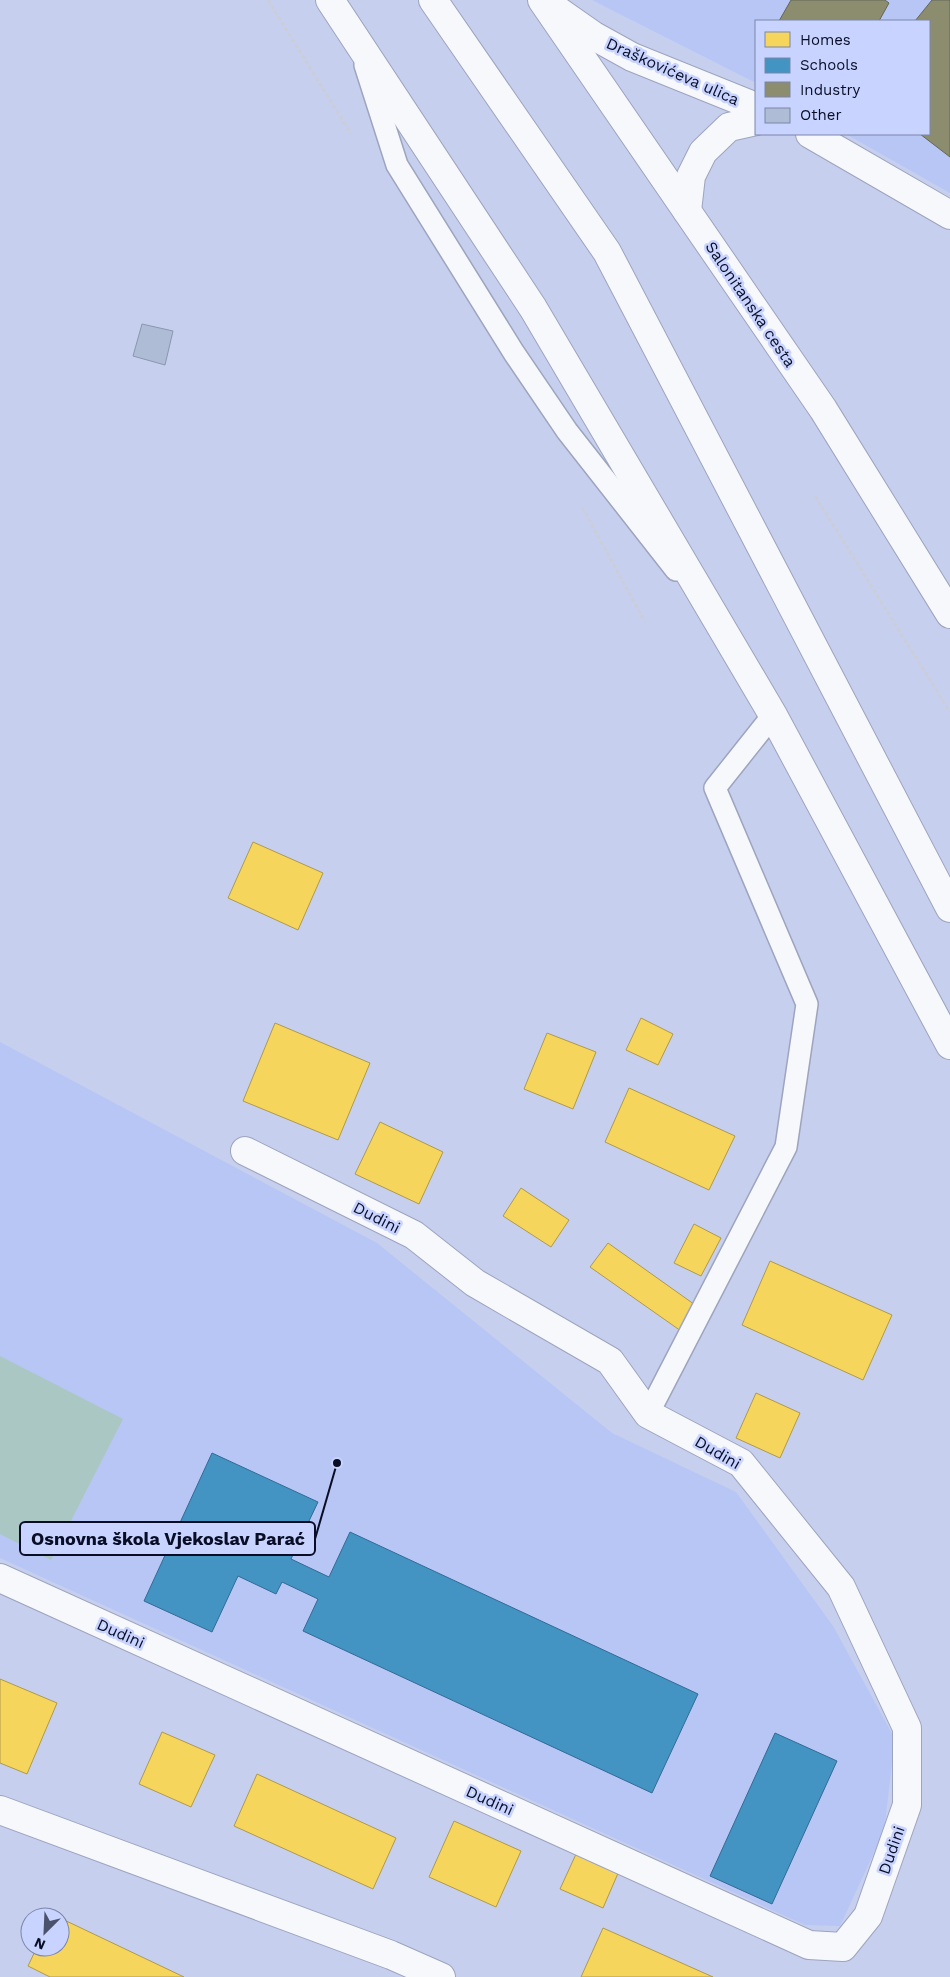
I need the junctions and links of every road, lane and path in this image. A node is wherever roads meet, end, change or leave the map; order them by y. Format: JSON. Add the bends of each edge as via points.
{"nodes":[{"id":1,"x":330,"y":0,"type":"edge"},
{"id":2,"x":433,"y":0,"type":"edge"},
{"id":3,"x":542,"y":0,"type":"edge"},
{"id":4,"x":357,"y":38,"type":"junction"},
{"id":5,"x":755,"y":107,"type":"edge"},
{"id":6,"x":755,"y":121,"type":"edge"},
{"id":7,"x":812,"y":135,"type":"edge"},
{"id":8,"x":687,"y":211,"type":"junction"},
{"id":9,"x":950,"y":215,"type":"edge"},
{"id":10,"x":815,"y":496,"type":"dead end"},
{"id":11,"x":950,"y":614,"type":"edge"},
{"id":12,"x":723,"y":630,"type":"junction"},
{"id":13,"x":950,"y":712,"type":"edge"},
{"id":14,"x":773,"y":716,"type":"junction"},
{"id":15,"x":950,"y":908,"type":"edge"},
{"id":16,"x":950,"y":1045,"type":"edge"},
{"id":17,"x":245,"y":1151,"type":"dead end"},
{"id":18,"x":648,"y":1414,"type":"junction"},
{"id":19,"x":0,"y":1578,"type":"edge"},
{"id":20,"x":0,"y":1810,"type":"edge"},
{"id":21,"x":441,"y":1977,"type":"edge"}],
"edges":[{"from":1,"to":4,"type":"main road"},
{"from":2,"to":15,"type":"main road","via":[[607,252]]},
{"from":3,"to":5,"type":"main road","name":"Draškovićeva ulica","via":[[594,36],[632,57]]},
{"from":3,"to":8,"type":"main road","name":"Salonitanska cesta"},
{"from":4,"to":12,"type":"main road","via":[[533,308]]},
{"from":4,"to":12,"type":"lane","via":[[397,165],[567,432]]},
{"from":6,"to":8,"type":"main road","name":"Draškovićeva ulica","via":[[729,127],[704,152],[691,176]]},
{"from":7,"to":9,"type":"main road"},
{"from":8,"to":11,"type":"main road","name":"Salonitanska cesta","via":[[823,409]]},
{"from":10,"to":13,"type":"path"},
{"from":12,"to":14,"type":"main road"},
{"from":14,"to":16,"type":"main road"},
{"from":14,"to":18,"type":"lane","via":[[715,788],[807,1004],[786,1147]]},
{"from":17,"to":18,"type":"main road","name":"Dudini","via":[[414,1235],[475,1283],[610,1361]]},
{"from":18,"to":19,"type":"main road","name":"Dudini","via":[[741,1463],[841,1587],[907,1728],[907,1805],[868,1916],[843,1948],[809,1945]]},
{"from":20,"to":21,"type":"main road"}]}
